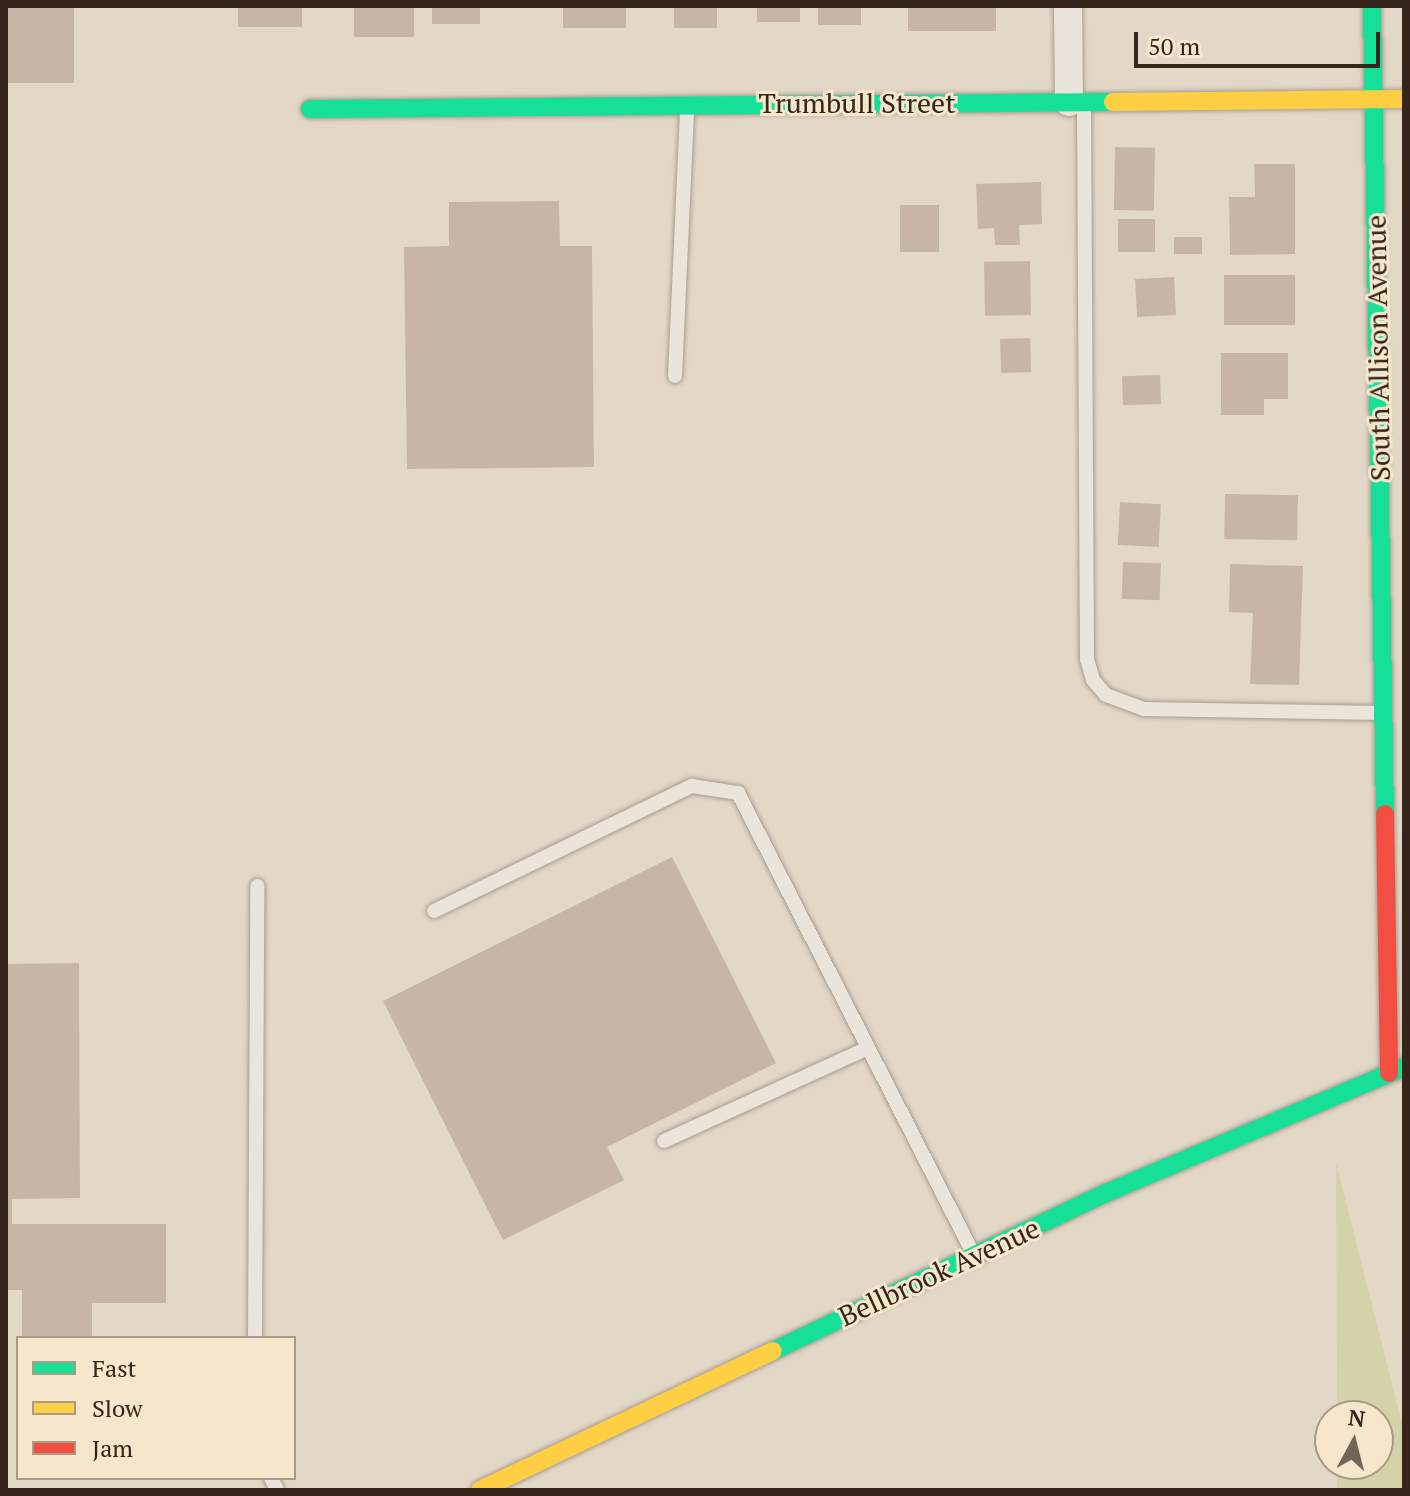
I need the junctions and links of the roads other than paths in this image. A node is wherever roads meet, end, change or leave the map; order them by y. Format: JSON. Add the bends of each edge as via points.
{"nodes":[{"id":1,"x":1068,"y":6,"type":"edge"},
{"id":2,"x":1372,"y":6,"type":"edge"},
{"id":3,"x":1404,"y":99,"type":"edge"},
{"id":4,"x":1373,"y":100,"type":"junction"},
{"id":5,"x":1076,"y":102,"type":"junction"},
{"id":6,"x":687,"y":105,"type":"junction"},
{"id":7,"x":310,"y":109,"type":"dead end"},
{"id":8,"x":675,"y":376,"type":"dead end"},
{"id":9,"x":1385,"y":713,"type":"junction"},
{"id":10,"x":257,"y":886,"type":"dead end"},
{"id":11,"x":434,"y":911,"type":"dead end"},
{"id":12,"x":868,"y":1048,"type":"junction"},
{"id":13,"x":1396,"y":1070,"type":"edge"},
{"id":14,"x":664,"y":1141,"type":"dead end"},
{"id":15,"x":974,"y":1256,"type":"junction"},
{"id":16,"x":255,"y":1336,"type":"edge"},
{"id":17,"x":480,"y":1490,"type":"edge"}],
"edges":[{"from":1,"to":5,"type":"street"},
{"from":2,"to":4,"type":"street","name":"South Allison Avenue"},
{"from":3,"to":4,"type":"street","name":"Trumbull Street"},
{"from":4,"to":5,"type":"street","name":"Trumbull Street"},
{"from":4,"to":9,"type":"street","name":"South Allison Avenue"},
{"from":5,"to":6,"type":"street","name":"Trumbull Street"},
{"from":5,"to":9,"type":"lane","via":[[1087,659],[1093,680],[1106,695],[1144,709]]},
{"from":6,"to":7,"type":"street","name":"Trumbull Street"},
{"from":6,"to":8,"type":"lane"},
{"from":9,"to":13,"type":"street","name":"South Allison Avenue"},
{"from":10,"to":16,"type":"lane"},
{"from":11,"to":12,"type":"lane","via":[[692,786],[738,793]]},
{"from":12,"to":14,"type":"lane"},
{"from":12,"to":15,"type":"lane"},
{"from":13,"to":15,"type":"street","name":"Bellbrook Avenue","via":[[1106,1193]]},
{"from":15,"to":17,"type":"street","name":"Bellbrook Avenue"}]}
